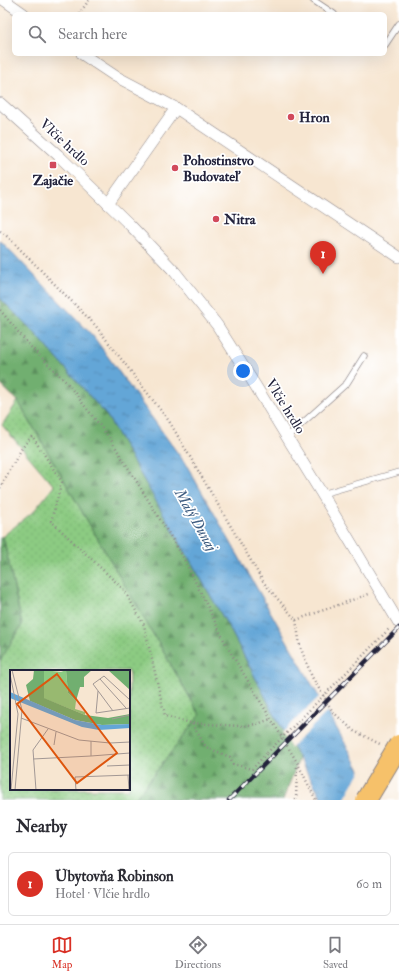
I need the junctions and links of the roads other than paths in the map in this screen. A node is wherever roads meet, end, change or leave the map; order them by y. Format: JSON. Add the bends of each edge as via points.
{"nodes":[{"id":1,"x":4,"y":0,"type":"edge"},
{"id":2,"x":313,"y":0,"type":"edge"},
{"id":3,"x":21,"y":12,"type":"edge"},
{"id":4,"x":331,"y":12,"type":"edge"},
{"id":5,"x":399,"y":24,"type":"edge"},
{"id":6,"x":387,"y":42,"type":"edge"},
{"id":7,"x":85,"y":56,"type":"edge"},
{"id":8,"x":0,"y":103,"type":"edge"},
{"id":9,"x":176,"y":108,"type":"junction"},
{"id":10,"x":108,"y":204,"type":"junction"},
{"id":11,"x":399,"y":257,"type":"edge"},
{"id":12,"x":364,"y":356,"type":"dead end"},
{"id":13,"x":287,"y":437,"type":"junction"},
{"id":14,"x":399,"y":472,"type":"edge"},
{"id":15,"x":322,"y":494,"type":"junction"},
{"id":16,"x":398,"y":622,"type":"edge"},
{"id":17,"x":392,"y":746,"type":"edge"},
{"id":18,"x":366,"y":800,"type":"edge"}],
"edges":[{"from":1,"to":3,"type":"street"},
{"from":2,"to":4,"type":"lane"},
{"from":5,"to":6,"type":"lane"},
{"from":7,"to":9,"type":"street","via":[[116,76]]},
{"from":8,"to":10,"type":"street","name":"Vlčie hrdlo"},
{"from":9,"to":10,"type":"street"},
{"from":9,"to":11,"type":"street"},
{"from":10,"to":13,"type":"street","name":"Vlčie hrdlo","via":[[175,272],[217,325]]},
{"from":12,"to":13,"type":"lane","via":[[347,382]]},
{"from":13,"to":15,"type":"street","name":"Vlčie hrdlo"},
{"from":14,"to":15,"type":"lane"},
{"from":15,"to":16,"type":"street","name":"Vlčie hrdlo"},
{"from":17,"to":18,"type":"highway","bridge":true}]}
